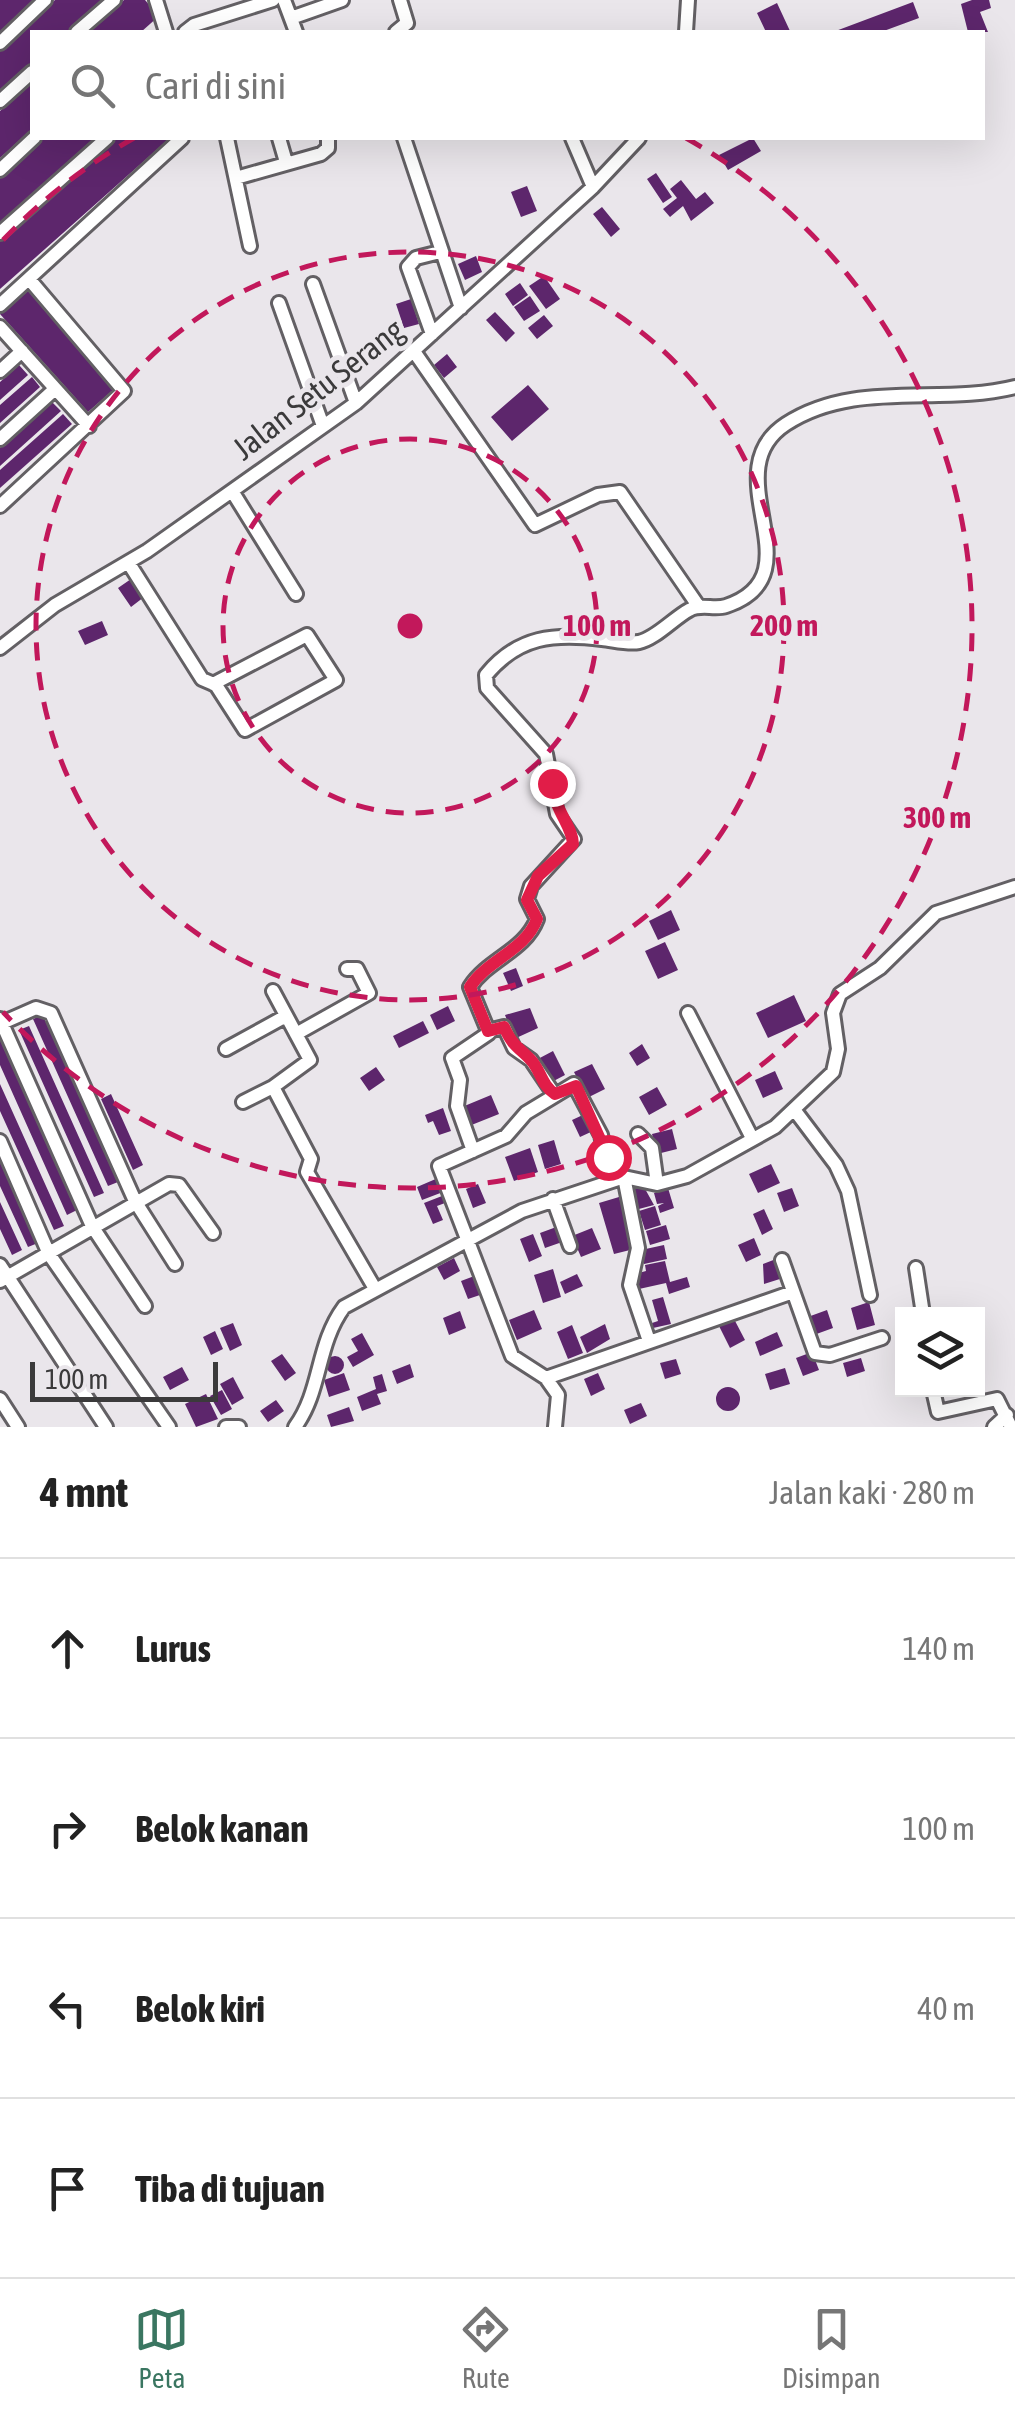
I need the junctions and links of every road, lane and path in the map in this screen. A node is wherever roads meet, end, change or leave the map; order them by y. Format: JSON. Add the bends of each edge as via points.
{"nodes":[{"id":1,"x":45,"y":0,"type":"edge"},
{"id":2,"x":114,"y":0,"type":"edge"},
{"id":3,"x":156,"y":0,"type":"edge"},
{"id":4,"x":273,"y":0,"type":"edge"},
{"id":5,"x":284,"y":0,"type":"edge"},
{"id":6,"x":342,"y":0,"type":"edge"},
{"id":7,"x":400,"y":0,"type":"edge"},
{"id":8,"x":688,"y":0,"type":"edge"},
{"id":9,"x":291,"y":18,"type":"junction"},
{"id":10,"x":164,"y":27,"type":"edge"},
{"id":11,"x":79,"y":30,"type":"edge"},
{"id":12,"x":187,"y":30,"type":"edge"},
{"id":13,"x":295,"y":30,"type":"edge"},
{"id":14,"x":398,"y":30,"type":"edge"},
{"id":15,"x":686,"y":30,"type":"edge"},
{"id":16,"x":0,"y":43,"type":"edge"},
{"id":17,"x":30,"y":74,"type":"edge"},
{"id":18,"x":0,"y":101,"type":"edge"},
{"id":19,"x":32,"y":140,"type":"edge"},
{"id":20,"x":106,"y":140,"type":"edge"},
{"id":21,"x":180,"y":140,"type":"edge"},
{"id":22,"x":227,"y":140,"type":"edge"},
{"id":23,"x":280,"y":140,"type":"edge"},
{"id":24,"x":329,"y":140,"type":"edge"},
{"id":25,"x":405,"y":140,"type":"edge"},
{"id":26,"x":573,"y":140,"type":"edge"},
{"id":27,"x":638,"y":140,"type":"edge"},
{"id":28,"x":286,"y":162,"type":"junction"},
{"id":29,"x":0,"y":170,"type":"edge"},
{"id":30,"x":236,"y":178,"type":"junction"},
{"id":31,"x":594,"y":187,"type":"junction"},
{"id":32,"x":0,"y":233,"type":"edge"},
{"id":33,"x":250,"y":246,"type":"dead end"},
{"id":34,"x":440,"y":252,"type":"junction"},
{"id":35,"x":29,"y":279,"type":"junction"},
{"id":36,"x":314,"y":284,"type":"dead end"},
{"id":37,"x":279,"y":303,"type":"dead end"},
{"id":38,"x":0,"y":305,"type":"edge"},
{"id":39,"x":461,"y":308,"type":"junction"},
{"id":40,"x":0,"y":327,"type":"edge"},
{"id":41,"x":432,"y":334,"type":"junction"},
{"id":42,"x":413,"y":350,"type":"junction"},
{"id":43,"x":22,"y":352,"type":"junction"},
{"id":44,"x":0,"y":371,"type":"edge"},
{"id":45,"x":1015,"y":387,"type":"edge"},
{"id":46,"x":56,"y":388,"type":"junction"},
{"id":47,"x":356,"y":402,"type":"junction"},
{"id":48,"x":89,"y":426,"type":"junction"},
{"id":49,"x":324,"y":426,"type":"junction"},
{"id":50,"x":0,"y":439,"type":"edge"},
{"id":51,"x":232,"y":492,"type":"junction"},
{"id":52,"x":0,"y":506,"type":"edge"},
{"id":53,"x":128,"y":562,"type":"junction"},
{"id":54,"x":296,"y":594,"type":"dead end"},
{"id":55,"x":699,"y":606,"type":"junction"},
{"id":56,"x":0,"y":648,"type":"edge"},
{"id":57,"x":213,"y":684,"type":"junction"},
{"id":58,"x":1015,"y":888,"type":"edge"},
{"id":59,"x":348,"y":969,"type":"dead end"},
{"id":60,"x":273,"y":990,"type":"dead end"},
{"id":61,"x":688,"y":1013,"type":"dead end"},
{"id":62,"x":286,"y":1016,"type":"junction"},
{"id":63,"x":1,"y":1021,"type":"edge"},
{"id":64,"x":488,"y":1031,"type":"junction"},
{"id":65,"x":296,"y":1034,"type":"junction"},
{"id":66,"x":226,"y":1048,"type":"dead end"},
{"id":67,"x":273,"y":1087,"type":"junction"},
{"id":68,"x":554,"y":1094,"type":"junction"},
{"id":69,"x":242,"y":1102,"type":"dead end"},
{"id":70,"x":796,"y":1112,"type":"junction"},
{"id":71,"x":638,"y":1134,"type":"dead end"},
{"id":72,"x":752,"y":1138,"type":"junction"},
{"id":73,"x":0,"y":1141,"type":"edge"},
{"id":74,"x":473,"y":1151,"type":"junction"},
{"id":75,"x":618,"y":1179,"type":"junction"},
{"id":76,"x":657,"y":1184,"type":"junction"},
{"id":77,"x":553,"y":1199,"type":"junction"},
{"id":78,"x":135,"y":1200,"type":"junction"},
{"id":79,"x":92,"y":1226,"type":"junction"},
{"id":80,"x":213,"y":1233,"type":"dead end"},
{"id":81,"x":467,"y":1240,"type":"junction"},
{"id":82,"x":570,"y":1246,"type":"dead end"},
{"id":83,"x":48,"y":1254,"type":"junction"},
{"id":84,"x":782,"y":1260,"type":"dead end"},
{"id":85,"x":175,"y":1264,"type":"dead end"},
{"id":86,"x":916,"y":1268,"type":"dead end"},
{"id":87,"x":2,"y":1275,"type":"edge"},
{"id":88,"x":374,"y":1287,"type":"junction"},
{"id":89,"x":793,"y":1292,"type":"junction"},
{"id":90,"x":870,"y":1294,"type":"dead end"},
{"id":91,"x":146,"y":1306,"type":"dead end"},
{"id":92,"x":922,"y":1307,"type":"edge"},
{"id":93,"x":882,"y":1338,"type":"dead end"},
{"id":94,"x":649,"y":1341,"type":"junction"},
{"id":95,"x":546,"y":1378,"type":"junction"},
{"id":96,"x":935,"y":1397,"type":"edge"},
{"id":97,"x":0,"y":1399,"type":"edge"},
{"id":98,"x":1009,"y":1421,"type":"edge"},
{"id":99,"x":18,"y":1427,"type":"edge"},
{"id":100,"x":106,"y":1427,"type":"edge"},
{"id":101,"x":169,"y":1427,"type":"edge"},
{"id":102,"x":226,"y":1427,"type":"edge"},
{"id":103,"x":239,"y":1427,"type":"edge"},
{"id":104,"x":295,"y":1427,"type":"edge"},
{"id":105,"x":554,"y":1427,"type":"edge"},
{"id":106,"x":994,"y":1427,"type":"edge"}],
"edges":[{"from":1,"to":16,"type":"street"},
{"from":2,"to":11,"type":"street"},
{"from":3,"to":10,"type":"street"},
{"from":4,"to":12,"type":"street"},
{"from":5,"to":9,"type":"street"},
{"from":6,"to":9,"type":"street"},
{"from":7,"to":14,"type":"street","via":[[406,23]]},
{"from":8,"to":15,"type":"street"},
{"from":9,"to":13,"type":"street"},
{"from":17,"to":18,"type":"street"},
{"from":19,"to":29,"type":"street"},
{"from":20,"to":32,"type":"street"},
{"from":21,"to":35,"type":"street"},
{"from":22,"to":30,"type":"street"},
{"from":23,"to":28,"type":"street"},
{"from":24,"to":28,"type":"street","via":[[321,154]]},
{"from":25,"to":34,"type":"street"},
{"from":26,"to":31,"type":"street"},
{"from":27,"to":31,"type":"street","name":"Jalan Setu Serang"},
{"from":28,"to":30,"type":"street"},
{"from":30,"to":33,"type":"street"},
{"from":31,"to":39,"type":"street","name":"Jalan Setu Serang"},
{"from":34,"to":39,"type":"street"},
{"from":34,"to":41,"type":"street","via":[[408,267]]},
{"from":35,"to":38,"type":"street"},
{"from":35,"to":48,"type":"street","via":[[123,386],[122,397]]},
{"from":36,"to":47,"type":"street"},
{"from":37,"to":49,"type":"street"},
{"from":39,"to":41,"type":"street","name":"Jalan Setu Serang"},
{"from":40,"to":43,"type":"street"},
{"from":41,"to":42,"type":"street","name":"Jalan Setu Serang"},
{"from":42,"to":47,"type":"street","name":"Jalan Setu Serang"},
{"from":42,"to":55,"type":"street","via":[[534,525],[598,495],[620,492]]},
{"from":43,"to":44,"type":"street"},
{"from":43,"to":46,"type":"street"},
{"from":45,"to":55,"type":"street","via":[[864,397],[780,429],[766,448],[755,490],[770,551],[763,575],[733,603]]},
{"from":46,"to":48,"type":"street"},
{"from":46,"to":50,"type":"street"},
{"from":47,"to":49,"type":"street","name":"Jalan Setu Serang"},
{"from":48,"to":52,"type":"street"},
{"from":49,"to":51,"type":"street","name":"Jalan Setu Serang"},
{"from":51,"to":53,"type":"street","name":"Jalan Setu Serang"},
{"from":51,"to":54,"type":"street"},
{"from":53,"to":56,"type":"street","name":"Jalan Setu Serang"},
{"from":53,"to":57,"type":"street","via":[[202,679]]},
{"from":55,"to":64,"type":"street","via":[[644,641],[542,636],[486,675],[487,688],[546,754],[558,814],[574,839],[531,886],[527,900],[537,919],[529,934],[471,984]]},
{"from":57,"to":57,"type":"street","via":[[307,636],[336,680],[245,730]]},
{"from":58,"to":70,"type":"street","via":[[936,913],[880,968],[840,994],[833,1013],[838,1049],[832,1072]]},
{"from":59,"to":65,"type":"street","via":[[357,969],[369,993]]},
{"from":60,"to":62,"type":"street"},
{"from":61,"to":72,"type":"street"},
{"from":62,"to":65,"type":"street"},
{"from":62,"to":66,"type":"street"},
{"from":63,"to":78,"type":"street","via":[[36,1008],[50,1014]]},
{"from":63,"to":79,"type":"street"},
{"from":64,"to":68,"type":"street","via":[[504,1027]]},
{"from":64,"to":74,"type":"street","via":[[452,1058],[460,1080],[457,1106]]},
{"from":65,"to":67,"type":"street","via":[[310,1060]]},
{"from":67,"to":69,"type":"street"},
{"from":67,"to":88,"type":"street","via":[[311,1158],[307,1172]]},
{"from":68,"to":74,"type":"street","via":[[506,1136]]},
{"from":68,"to":75,"type":"street","via":[[576,1086]]},
{"from":70,"to":72,"type":"street"},
{"from":70,"to":90,"type":"street","via":[[848,1191]]},
{"from":71,"to":76,"type":"street","via":[[652,1148]]},
{"from":72,"to":76,"type":"street","via":[[686,1176]]},
{"from":73,"to":83,"type":"street"},
{"from":74,"to":81,"type":"street","via":[[438,1166]]},
{"from":75,"to":76,"type":"street"},
{"from":75,"to":77,"type":"street"},
{"from":75,"to":94,"type":"street","via":[[638,1248],[630,1285]]},
{"from":77,"to":81,"type":"street"},
{"from":77,"to":82,"type":"street"},
{"from":78,"to":79,"type":"street"},
{"from":78,"to":80,"type":"street","via":[[176,1182]]},
{"from":78,"to":85,"type":"street"},
{"from":79,"to":83,"type":"street"},
{"from":79,"to":91,"type":"street"},
{"from":81,"to":88,"type":"street"},
{"from":81,"to":95,"type":"street","via":[[512,1356]]},
{"from":83,"to":87,"type":"street"},
{"from":83,"to":101,"type":"street"},
{"from":84,"to":89,"type":"street"},
{"from":86,"to":92,"type":"street"},
{"from":87,"to":100,"type":"street"},
{"from":88,"to":104,"type":"street","via":[[344,1307],[327,1330],[309,1405]]},
{"from":89,"to":93,"type":"street","via":[[815,1353]]},
{"from":89,"to":94,"type":"street"},
{"from":94,"to":95,"type":"street"},
{"from":95,"to":105,"type":"street","via":[[560,1402]]},
{"from":96,"to":98,"type":"street","via":[[938,1412],[998,1398]]},
{"from":97,"to":99,"type":"street"},
{"from":98,"to":106,"type":"street"},
{"from":102,"to":103,"type":"street"}]}
